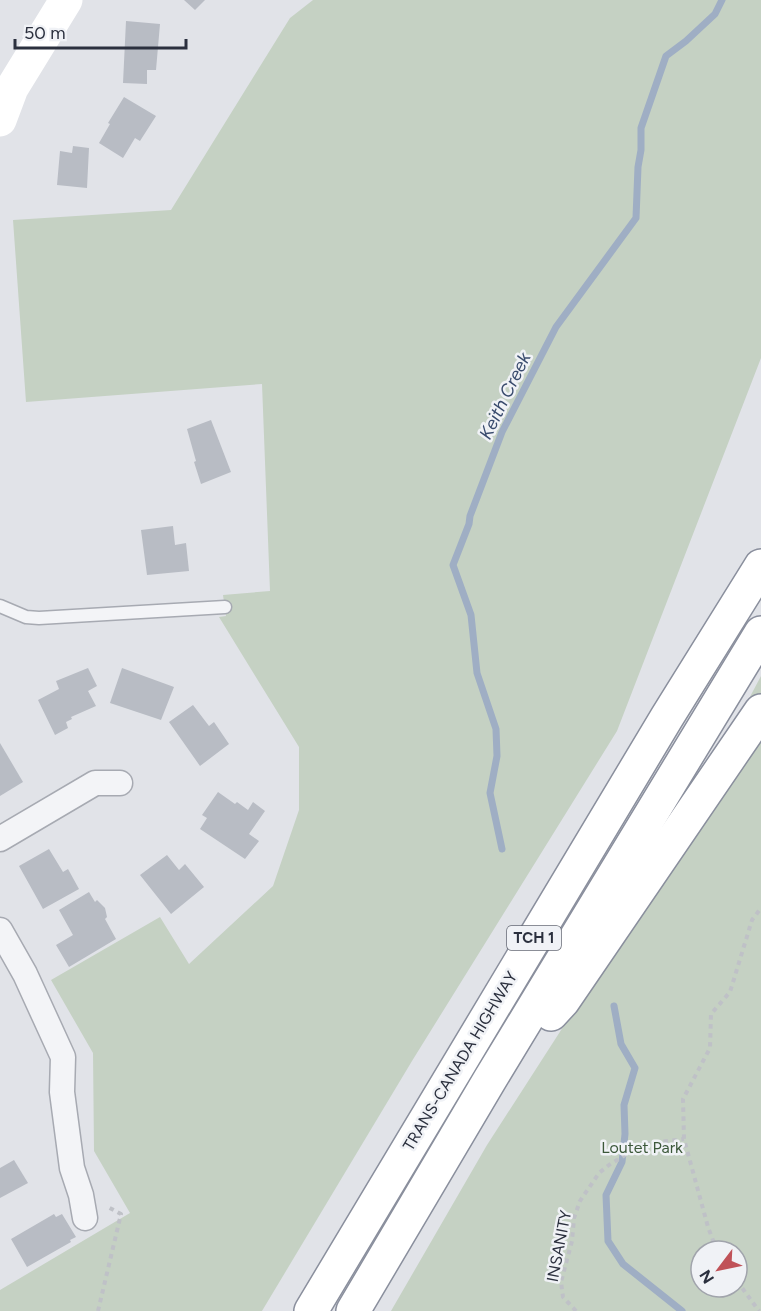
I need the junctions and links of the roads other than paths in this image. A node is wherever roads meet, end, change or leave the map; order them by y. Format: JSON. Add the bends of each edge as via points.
{"nodes":[{"id":1,"x":66,"y":0,"type":"edge"},
{"id":2,"x":0,"y":120,"type":"edge"},
{"id":3,"x":761,"y":566,"type":"edge"},
{"id":4,"x":0,"y":606,"type":"edge"},
{"id":5,"x":225,"y":607,"type":"dead end"},
{"id":6,"x":761,"y":633,"type":"edge"},
{"id":7,"x":761,"y":711,"type":"edge"},
{"id":8,"x":120,"y":783,"type":"dead end"},
{"id":9,"x":0,"y":839,"type":"edge"},
{"id":10,"x":0,"y":930,"type":"edge"},
{"id":11,"x":489,"y":1081,"type":"junction"},
{"id":12,"x":83,"y":1206,"type":"road end"},
{"id":13,"x":311,"y":1311,"type":"edge"},
{"id":14,"x":352,"y":1311,"type":"edge"}],
"edges":[{"from":1,"to":2,"type":"main road","via":[[12,88]]},
{"from":3,"to":13,"type":"main road","name":"TRANS-CANADA HIGHWAY","number":"TCH 1"},
{"from":4,"to":5,"type":"lane","via":[[39,618]]},
{"from":6,"to":11,"type":"main road","number":"TCH 1"},
{"from":7,"to":11,"type":"main road","via":[[563,1001]]},
{"from":8,"to":9,"type":"street","via":[[95,783]]},
{"from":10,"to":12,"type":"street","via":[[26,974],[63,1057],[62,1092],[69,1146]]},
{"from":11,"to":14,"type":"main road","number":"TCH 1"}]}
